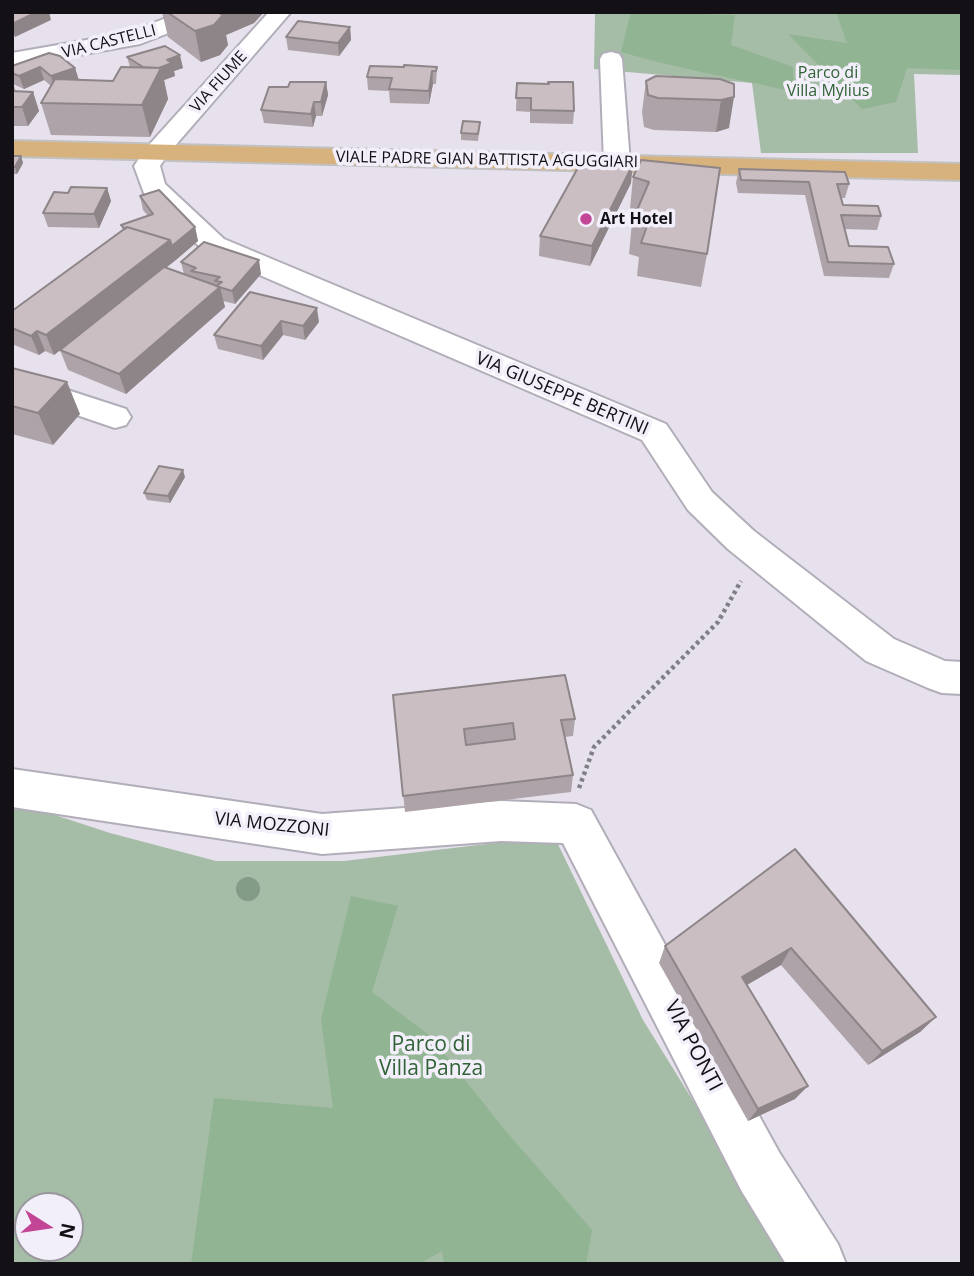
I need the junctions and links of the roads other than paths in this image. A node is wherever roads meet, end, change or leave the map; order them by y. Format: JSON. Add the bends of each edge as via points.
{"nodes":[{"id":1,"x":202,"y":12,"type":"edge"},
{"id":2,"x":281,"y":12,"type":"edge"},
{"id":3,"x":611,"y":59,"type":"dead end"},
{"id":4,"x":12,"y":61,"type":"edge"},
{"id":5,"x":12,"y":148,"type":"edge"},
{"id":6,"x":157,"y":151,"type":"junction"},
{"id":7,"x":617,"y":163,"type":"junction"},
{"id":8,"x":962,"y":172,"type":"edge"},
{"id":9,"x":12,"y":382,"type":"edge"},
{"id":10,"x":114,"y":417,"type":"dead end"},
{"id":11,"x":962,"y":678,"type":"edge"},
{"id":12,"x":12,"y":788,"type":"edge"},
{"id":13,"x":576,"y":824,"type":"joint"},
{"id":14,"x":818,"y":1264,"type":"edge"}],
"edges":[{"from":1,"to":4,"type":"street","name":"VIA CASTELLI","via":[[132,39]]},
{"from":2,"to":6,"type":"street","name":"VIA FIUME"},
{"from":3,"to":7,"type":"street"},
{"from":5,"to":6,"type":"main road","name":"VIALE PADRE GIAN BATTISTA AGUGGIARI"},
{"from":6,"to":7,"type":"main road","name":"VIALE PADRE GIAN BATTISTA AGUGGIARI"},
{"from":6,"to":11,"type":"street","name":"VIA GIUSEPPE BERTINI","via":[[147,166],[153,187],[214,245],[654,432],[700,501],[740,540],[880,650],[942,677]]},
{"from":7,"to":8,"type":"main road","name":"VIALE PADRE GIAN BATTISTA AGUGGIARI"},
{"from":9,"to":10,"type":"street"},
{"from":12,"to":13,"type":"street","name":"VIA MOZZONI","via":[[322,834],[501,821]]},
{"from":13,"to":14,"type":"street","name":"VIA PONTI","via":[[760,1171]]}]}
